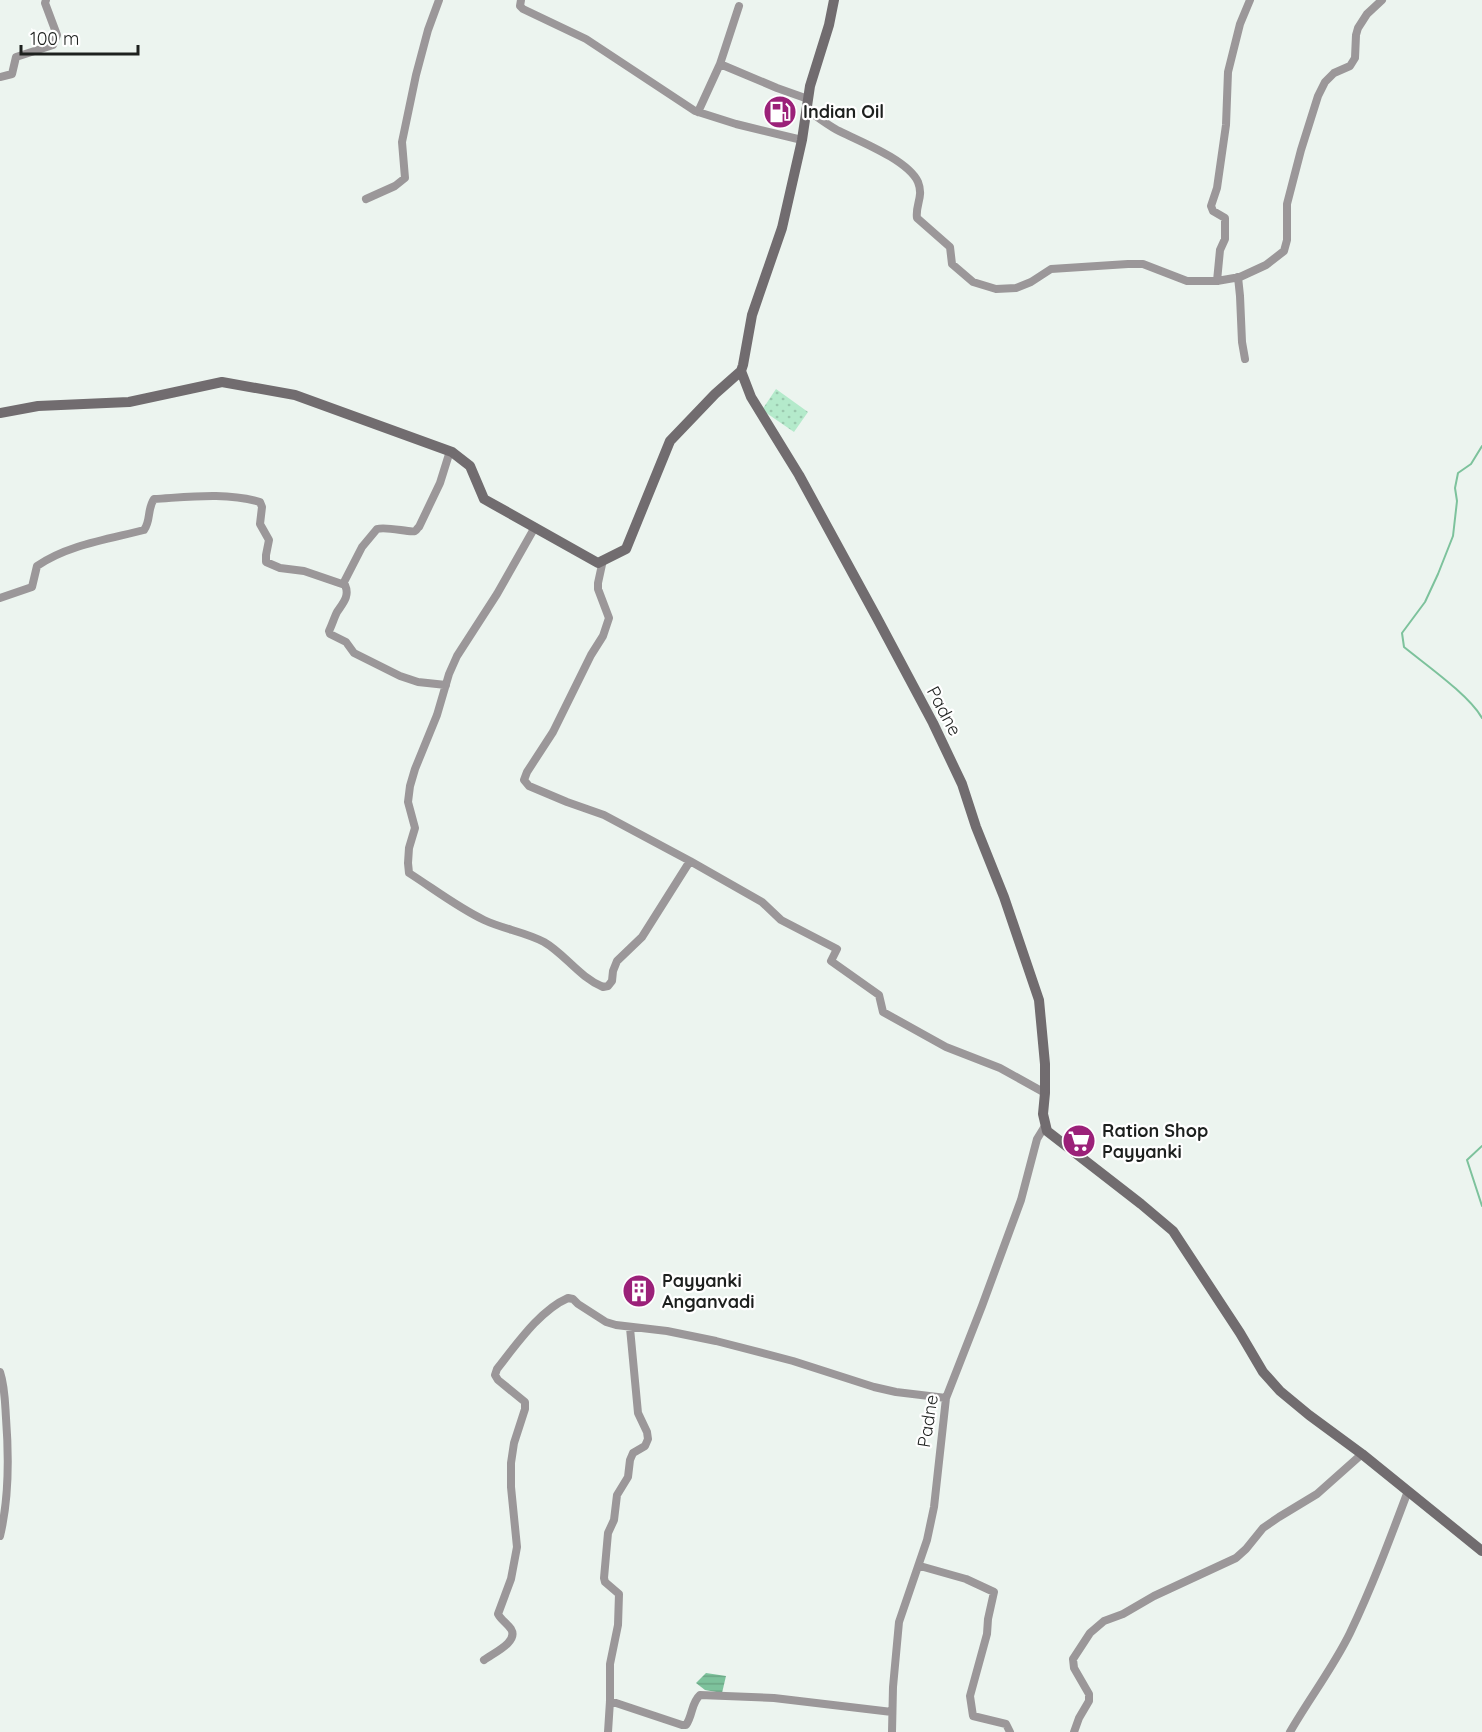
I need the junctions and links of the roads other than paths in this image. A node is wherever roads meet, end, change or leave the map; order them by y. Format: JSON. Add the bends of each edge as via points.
{"nodes":[{"id":1,"x":46,"y":0,"type":"edge"},
{"id":2,"x":439,"y":0,"type":"edge"},
{"id":3,"x":521,"y":0,"type":"edge"},
{"id":4,"x":834,"y":0,"type":"edge"},
{"id":5,"x":1250,"y":0,"type":"edge"},
{"id":6,"x":1382,"y":0,"type":"edge"},
{"id":7,"x":740,"y":6,"type":"dead end"},
{"id":8,"x":720,"y":64,"type":"junction"},
{"id":9,"x":0,"y":77,"type":"edge"},
{"id":10,"x":807,"y":104,"type":"junction"},
{"id":11,"x":698,"y":112,"type":"junction"},
{"id":12,"x":802,"y":140,"type":"junction"},
{"id":13,"x":366,"y":199,"type":"dead end"},
{"id":14,"x":1238,"y":277,"type":"junction"},
{"id":15,"x":1218,"y":281,"type":"junction"},
{"id":16,"x":1245,"y":359,"type":"dead end"},
{"id":17,"x":741,"y":371,"type":"junction"},
{"id":18,"x":0,"y":413,"type":"edge"},
{"id":19,"x":450,"y":451,"type":"junction"},
{"id":20,"x":535,"y":527,"type":"junction"},
{"id":21,"x":603,"y":560,"type":"junction"},
{"id":22,"x":344,"y":584,"type":"junction"},
{"id":23,"x":0,"y":598,"type":"edge"},
{"id":24,"x":446,"y":686,"type":"junction"},
{"id":25,"x":690,"y":861,"type":"junction"},
{"id":26,"x":1046,"y":1093,"type":"junction"},
{"id":27,"x":1045,"y":1126,"type":"junction"},
{"id":28,"x":630,"y":1328,"type":"junction"},
{"id":29,"x":0,"y":1372,"type":"edge"},
{"id":30,"x":946,"y":1398,"type":"junction"},
{"id":31,"x":1362,"y":1454,"type":"junction"},
{"id":32,"x":1408,"y":1491,"type":"junction"},
{"id":33,"x":0,"y":1536,"type":"edge"},
{"id":34,"x":1482,"y":1551,"type":"edge"},
{"id":35,"x":920,"y":1566,"type":"junction"},
{"id":36,"x":484,"y":1660,"type":"dead end"},
{"id":37,"x":610,"y":1701,"type":"junction"},
{"id":38,"x":892,"y":1712,"type":"junction"},
{"id":39,"x":608,"y":1732,"type":"edge"},
{"id":40,"x":892,"y":1732,"type":"edge"},
{"id":41,"x":1010,"y":1732,"type":"edge"},
{"id":42,"x":1074,"y":1732,"type":"edge"},
{"id":43,"x":1290,"y":1732,"type":"edge"}],
"edges":[{"from":1,"to":9,"type":"street","via":[[57,35],[53,45],[16,57],[12,74]]},
{"from":2,"to":13,"type":"street","via":[[428,30],[402,142],[405,178]]},
{"from":3,"to":11,"type":"street","via":[[523,9],[586,39]]},
{"from":4,"to":10,"type":"main road"},
{"from":5,"to":15,"type":"street","via":[[1228,72],[1226,124],[1211,206],[1225,218],[1226,226]]},
{"from":6,"to":14,"type":"street","via":[[1358,28],[1355,58],[1350,66],[1325,82],[1318,96],[1287,204],[1284,251],[1266,265]]},
{"from":7,"to":8,"type":"street"},
{"from":8,"to":10,"type":"street"},
{"from":8,"to":11,"type":"street"},
{"from":10,"to":12,"type":"main road"},
{"from":10,"to":15,"type":"street","via":[[834,128],[910,171],[920,193],[916,218],[950,247],[952,264],[973,282],[996,289],[1016,288],[1051,269],[1128,264],[1143,264],[1187,281]]},
{"from":11,"to":12,"type":"street"},
{"from":12,"to":17,"type":"main road","via":[[782,228],[752,315]]},
{"from":14,"to":15,"type":"street"},
{"from":14,"to":16,"type":"street"},
{"from":17,"to":21,"type":"main road","via":[[670,441],[626,549]]},
{"from":17,"to":26,"type":"main road","name":"Padne","via":[[751,398],[799,475],[962,784],[1039,1000]]},
{"from":18,"to":19,"type":"main road","via":[[38,406],[129,402],[222,382],[295,395]]},
{"from":19,"to":20,"type":"main road","via":[[470,466],[484,499]]},
{"from":19,"to":22,"type":"street","via":[[419,527],[415,531],[377,528],[362,547]]},
{"from":20,"to":21,"type":"main road","via":[[598,562]]},
{"from":20,"to":24,"type":"street","via":[[457,656]]},
{"from":21,"to":25,"type":"street","via":[[598,590],[609,618],[603,636],[524,780],[545,793],[604,815]]},
{"from":22,"to":23,"type":"street","via":[[266,562],[269,540],[260,524],[260,502],[219,495],[154,499],[144,530],[95,541],[46,560],[37,566],[32,587]]},
{"from":22,"to":24,"type":"street","via":[[347,597],[330,634],[346,642],[354,653],[400,676]]},
{"from":24,"to":25,"type":"street","via":[[410,786],[408,802],[415,828],[409,873],[456,906],[547,943],[575,969],[603,987],[612,981],[617,961],[642,937]]},
{"from":25,"to":26,"type":"street","via":[[762,903],[782,920],[837,949],[831,961],[879,995],[884,1012],[946,1047],[1000,1068]]},
{"from":26,"to":27,"type":"main road","name":"Padne"},
{"from":27,"to":30,"type":"street","name":"Padne","via":[[1037,1139],[1021,1200]]},
{"from":27,"to":31,"type":"main road","via":[[1054,1138],[1173,1231],[1263,1372],[1291,1401]]},
{"from":28,"to":30,"type":"street","via":[[716,1341],[874,1387]]},
{"from":28,"to":36,"type":"street","via":[[606,1322],[568,1298],[538,1320],[496,1369],[498,1380],[525,1402],[525,1409],[511,1463],[517,1547],[498,1614],[513,1636]]},
{"from":28,"to":37,"type":"street","via":[[638,1413],[648,1439],[630,1460],[608,1533],[604,1578],[619,1594],[610,1664]]},
{"from":29,"to":33,"type":"street","via":[[7,1431],[5,1507]]},
{"from":30,"to":35,"type":"street","name":"Padne","via":[[934,1507]]},
{"from":31,"to":32,"type":"main road"},
{"from":31,"to":42,"type":"street","via":[[1317,1494],[1263,1528],[1236,1558],[1104,1621],[1090,1633],[1073,1659],[1089,1694]]},
{"from":32,"to":34,"type":"main road"},
{"from":32,"to":43,"type":"street","via":[[1349,1634]]},
{"from":35,"to":38,"type":"street","name":"Padne","via":[[899,1622]]},
{"from":35,"to":41,"type":"street","via":[[994,1592],[970,1696],[973,1716],[1006,1724]]},
{"from":37,"to":38,"type":"street","via":[[682,1725],[689,1720],[700,1695],[774,1698]]},
{"from":37,"to":39,"type":"street"},
{"from":38,"to":40,"type":"street","name":"Padne"}]}
